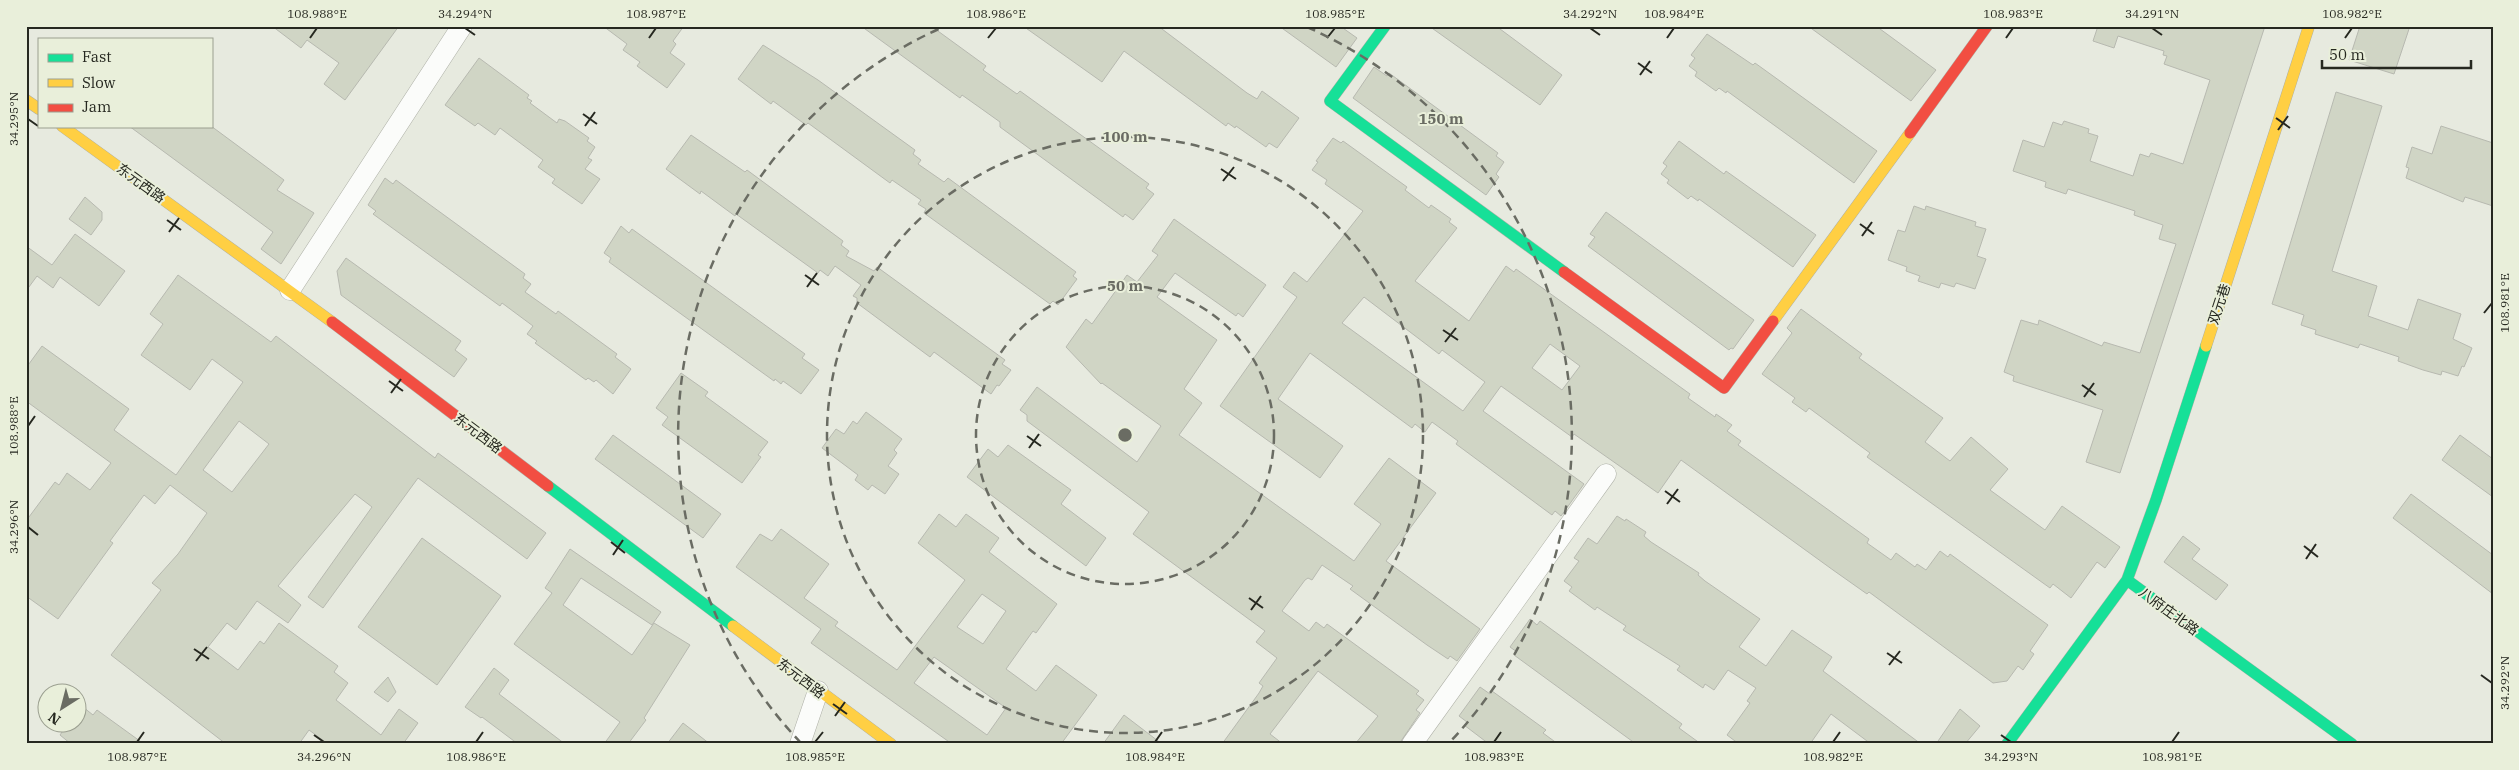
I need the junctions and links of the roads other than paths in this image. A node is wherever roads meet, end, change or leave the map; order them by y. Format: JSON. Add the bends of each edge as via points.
{"nodes":[{"id":1,"x":462,"y":26,"type":"edge"},
{"id":2,"x":1385,"y":26,"type":"edge"},
{"id":3,"x":1987,"y":26,"type":"edge"},
{"id":4,"x":2309,"y":26,"type":"edge"},
{"id":5,"x":26,"y":100,"type":"edge"},
{"id":6,"x":38,"y":108,"type":"edge"},
{"id":7,"x":65,"y":128,"type":"edge"},
{"id":8,"x":290,"y":290,"type":"junction"},
{"id":9,"x":1606,"y":474,"type":"dead end"},
{"id":10,"x":2127,"y":580,"type":"junction"},
{"id":11,"x":818,"y":691,"type":"junction"},
{"id":12,"x":800,"y":744,"type":"edge"},
{"id":13,"x":891,"y":744,"type":"edge"},
{"id":14,"x":1412,"y":744,"type":"edge"},
{"id":15,"x":2007,"y":744,"type":"edge"},
{"id":16,"x":2352,"y":744,"type":"edge"}],
"edges":[{"from":1,"to":8,"type":"street"},
{"from":2,"to":3,"type":"street","via":[[1330,101],[1724,388]]},
{"from":4,"to":10,"type":"street","name":"双元巷"},
{"from":5,"to":6,"type":"street"},
{"from":7,"to":8,"type":"street","name":"东元西路"},
{"from":8,"to":11,"type":"street","name":"东元西路"},
{"from":9,"to":14,"type":"street"},
{"from":10,"to":15,"type":"street","name":"八府庄北路"},
{"from":10,"to":16,"type":"street","name":"八府庄北路"},
{"from":11,"to":12,"type":"street"},
{"from":11,"to":13,"type":"street","name":"东元西路"}]}
